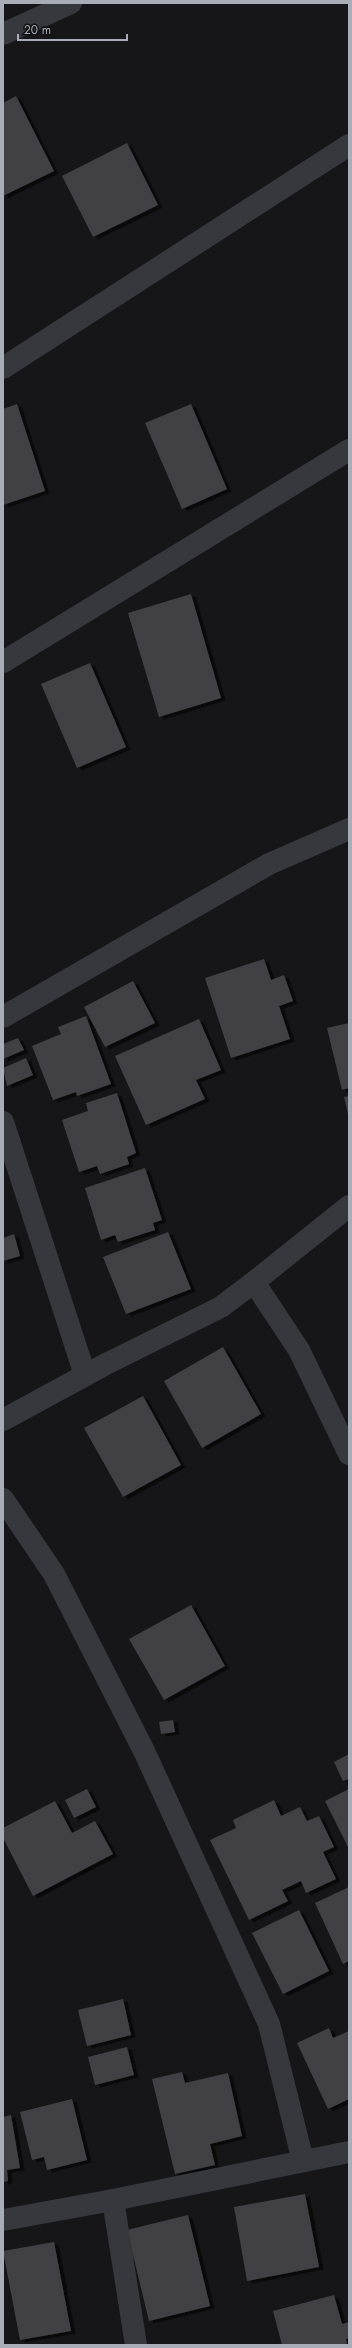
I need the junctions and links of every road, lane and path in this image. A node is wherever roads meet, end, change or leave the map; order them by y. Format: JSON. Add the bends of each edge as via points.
{"nodes":[{"id":1,"x":71,"y":3,"type":"edge"},
{"id":2,"x":3,"y":34,"type":"edge"},
{"id":3,"x":349,"y":145,"type":"edge"},
{"id":4,"x":3,"y":368,"type":"edge"},
{"id":5,"x":349,"y":450,"type":"edge"},
{"id":6,"x":3,"y":662,"type":"edge"},
{"id":7,"x":349,"y":828,"type":"edge"},
{"id":8,"x":3,"y":1017,"type":"edge"},
{"id":9,"x":3,"y":1122,"type":"edge"},
{"id":10,"x":349,"y":1206,"type":"edge"},
{"id":11,"x":254,"y":1282,"type":"junction"},
{"id":12,"x":85,"y":1375,"type":"junction"},
{"id":13,"x":3,"y":1420,"type":"edge"},
{"id":14,"x":349,"y":1454,"type":"edge"},
{"id":15,"x":3,"y":1499,"type":"edge"},
{"id":16,"x":349,"y":2152,"type":"edge"},
{"id":17,"x":303,"y":2161,"type":"junction"},
{"id":18,"x":113,"y":2200,"type":"junction"},
{"id":19,"x":3,"y":2220,"type":"edge"},
{"id":20,"x":136,"y":2345,"type":"edge"}],
"edges":[{"from":1,"to":2,"type":"street"},
{"from":3,"to":4,"type":"street"},
{"from":5,"to":6,"type":"street"},
{"from":7,"to":8,"type":"street","via":[[269,864]]},
{"from":9,"to":12,"type":"street"},
{"from":10,"to":11,"type":"street"},
{"from":11,"to":12,"type":"street","via":[[221,1307]]},
{"from":11,"to":14,"type":"street","via":[[299,1350]]},
{"from":12,"to":13,"type":"street"},
{"from":15,"to":17,"type":"street","via":[[54,1574],[138,1740],[269,2024]]},
{"from":16,"to":17,"type":"street"},
{"from":17,"to":18,"type":"street"},
{"from":18,"to":19,"type":"street"},
{"from":18,"to":20,"type":"street"}]}
